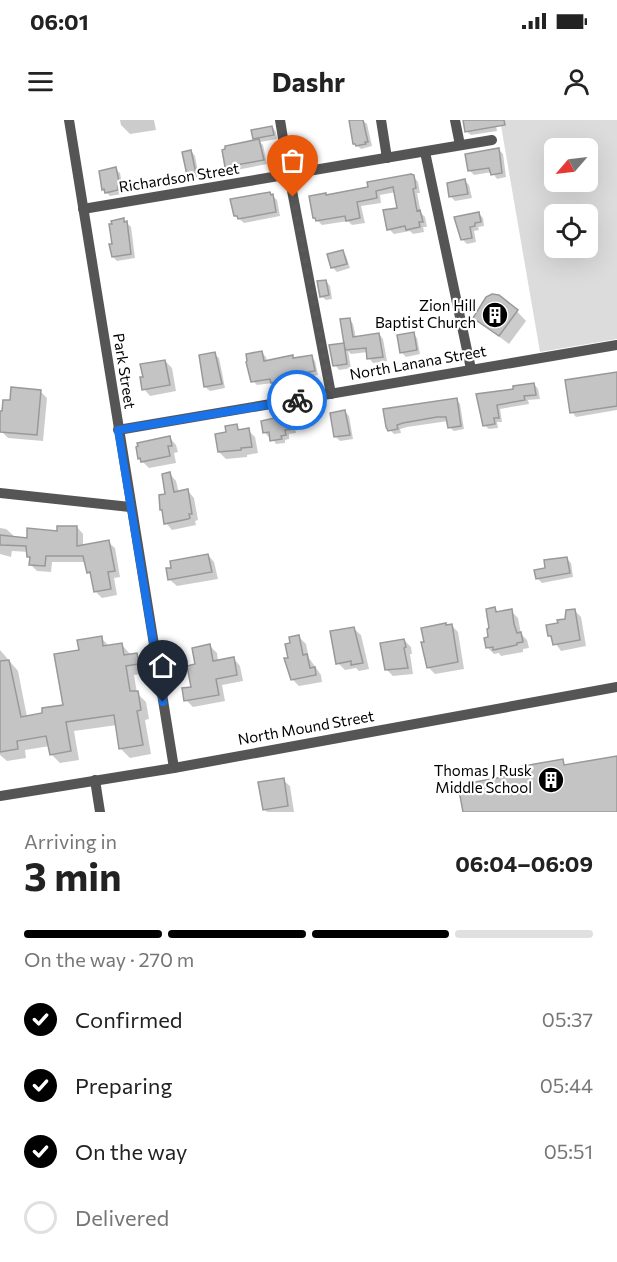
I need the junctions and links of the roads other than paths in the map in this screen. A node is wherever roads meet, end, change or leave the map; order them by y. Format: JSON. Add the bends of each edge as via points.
{"nodes":[{"id":1,"x":69,"y":120,"type":"edge"},
{"id":2,"x":280,"y":120,"type":"edge"},
{"id":3,"x":381,"y":120,"type":"edge"},
{"id":4,"x":455,"y":120,"type":"edge"},
{"id":5,"x":492,"y":140,"type":"dead end"},
{"id":6,"x":460,"y":145,"type":"junction"},
{"id":7,"x":424,"y":152,"type":"junction"},
{"id":8,"x":387,"y":158,"type":"junction"},
{"id":9,"x":289,"y":175,"type":"junction"},
{"id":10,"x":83,"y":209,"type":"junction"},
{"id":11,"x":617,"y":345,"type":"edge"},
{"id":12,"x":471,"y":369,"type":"junction"},
{"id":13,"x":331,"y":394,"type":"junction"},
{"id":14,"x":118,"y":430,"type":"junction"},
{"id":15,"x":0,"y":493,"type":"edge"},
{"id":16,"x":130,"y":507,"type":"junction"},
{"id":17,"x":617,"y":687,"type":"edge"},
{"id":18,"x":174,"y":768,"type":"junction"},
{"id":19,"x":95,"y":780,"type":"junction"},
{"id":20,"x":0,"y":796,"type":"edge"},
{"id":21,"x":100,"y":812,"type":"edge"}],
"edges":[{"from":1,"to":10,"type":"street","name":"Park Street"},
{"from":2,"to":9,"type":"street"},
{"from":3,"to":8,"type":"street"},
{"from":4,"to":6,"type":"street"},
{"from":5,"to":6,"type":"street","name":"Richardson Street"},
{"from":6,"to":7,"type":"street","name":"Richardson Street"},
{"from":7,"to":8,"type":"street","name":"Richardson Street"},
{"from":7,"to":12,"type":"street"},
{"from":8,"to":9,"type":"street","name":"Richardson Street"},
{"from":9,"to":10,"type":"street","name":"Richardson Street"},
{"from":9,"to":13,"type":"street"},
{"from":10,"to":14,"type":"street","name":"Park Street"},
{"from":11,"to":12,"type":"street","name":"North Lanana Street"},
{"from":12,"to":13,"type":"street","name":"North Lanana Street"},
{"from":13,"to":14,"type":"street","name":"North Lanana Street"},
{"from":14,"to":16,"type":"street","name":"Park Street"},
{"from":15,"to":16,"type":"street"},
{"from":16,"to":18,"type":"street","name":"Park Street"},
{"from":17,"to":18,"type":"street","name":"North Mound Street"},
{"from":18,"to":19,"type":"street","name":"North Mound Street"},
{"from":19,"to":20,"type":"street","name":"North Mound Street"},
{"from":19,"to":21,"type":"street"}]}
